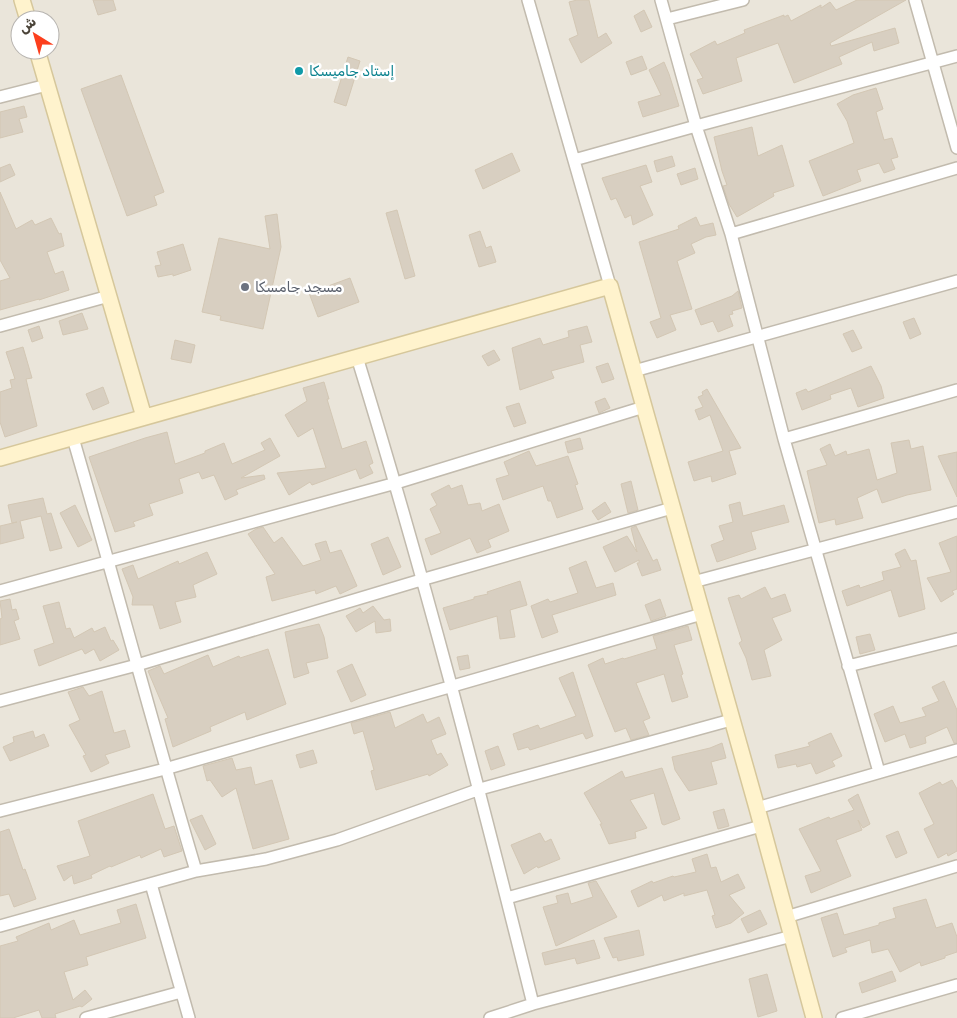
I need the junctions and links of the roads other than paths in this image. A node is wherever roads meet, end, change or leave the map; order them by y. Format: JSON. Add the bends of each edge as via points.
{"nodes":[{"id":1,"x":528,"y":0,"type":"edge"},
{"id":2,"x":661,"y":0,"type":"edge"},
{"id":3,"x":743,"y":0,"type":"edge"},
{"id":4,"x":915,"y":0,"type":"edge"},
{"id":5,"x":667,"y":19,"type":"junction"},
{"id":6,"x":957,"y":56,"type":"edge"},
{"id":7,"x":40,"y":60,"type":"edge"},
{"id":8,"x":933,"y":63,"type":"junction"},
{"id":9,"x":47,"y":85,"type":"junction"},
{"id":10,"x":0,"y":97,"type":"edge"},
{"id":11,"x":696,"y":126,"type":"junction"},
{"id":12,"x":957,"y":148,"type":"edge"},
{"id":13,"x":574,"y":160,"type":"junction"},
{"id":14,"x":957,"y":168,"type":"edge"},
{"id":15,"x":731,"y":234,"type":"junction"},
{"id":16,"x":957,"y":281,"type":"edge"},
{"id":17,"x":610,"y":286,"type":"junction"},
{"id":18,"x":109,"y":296,"type":"junction"},
{"id":19,"x":0,"y":326,"type":"edge"},
{"id":20,"x":757,"y":335,"type":"junction"},
{"id":21,"x":357,"y":357,"type":"junction"},
{"id":22,"x":634,"y":371,"type":"junction"},
{"id":23,"x":957,"y":390,"type":"edge"},
{"id":24,"x":644,"y":407,"type":"junction"},
{"id":25,"x":144,"y":417,"type":"junction"},
{"id":26,"x":73,"y":438,"type":"junction"},
{"id":27,"x":784,"y":439,"type":"junction"},
{"id":28,"x":0,"y":458,"type":"edge"},
{"id":29,"x":396,"y":483,"type":"junction"},
{"id":30,"x":672,"y":508,"type":"junction"},
{"id":31,"x":957,"y":512,"type":"edge"},
{"id":32,"x":816,"y":550,"type":"junction"},
{"id":33,"x":109,"y":562,"type":"junction"},
{"id":34,"x":421,"y":580,"type":"junction"},
{"id":35,"x":693,"y":582,"type":"junction"},
{"id":36,"x":0,"y":590,"type":"edge"},
{"id":37,"x":702,"y":614,"type":"junction"},
{"id":38,"x":957,"y":639,"type":"edge"},
{"id":39,"x":137,"y":665,"type":"junction"},
{"id":40,"x":848,"y":666,"type":"junction"},
{"id":41,"x":450,"y":685,"type":"junction"},
{"id":42,"x":0,"y":701,"type":"edge"},
{"id":43,"x":731,"y":720,"type":"junction"},
{"id":44,"x":957,"y":750,"type":"edge"},
{"id":45,"x":165,"y":769,"type":"junction"},
{"id":46,"x":879,"y":772,"type":"junction"},
{"id":47,"x":480,"y":788,"type":"junction"},
{"id":48,"x":756,"y":808,"type":"junction"},
{"id":49,"x":0,"y":811,"type":"edge"},
{"id":50,"x":761,"y":826,"type":"junction"},
{"id":51,"x":957,"y":866,"type":"edge"},
{"id":52,"x":196,"y":871,"type":"junction"},
{"id":53,"x":151,"y":884,"type":"junction"},
{"id":54,"x":507,"y":898,"type":"junction"},
{"id":55,"x":786,"y":917,"type":"junction"},
{"id":56,"x":0,"y":926,"type":"edge"},
{"id":57,"x":792,"y":936,"type":"junction"},
{"id":58,"x":957,"y":985,"type":"edge"},
{"id":59,"x":181,"y":992,"type":"junction"},
{"id":60,"x":533,"y":1004,"type":"junction"},
{"id":61,"x":86,"y":1018,"type":"edge"},
{"id":62,"x":188,"y":1018,"type":"edge"},
{"id":63,"x":491,"y":1018,"type":"edge"},
{"id":64,"x":814,"y":1018,"type":"edge"},
{"id":65,"x":842,"y":1018,"type":"edge"}],
"edges":[{"from":1,"to":13,"type":"street"},
{"from":2,"to":5,"type":"street"},
{"from":3,"to":5,"type":"street"},
{"from":4,"to":8,"type":"street"},
{"from":5,"to":11,"type":"street"},
{"from":6,"to":8,"type":"street"},
{"from":7,"to":9,"type":"street"},
{"from":8,"to":11,"type":"street"},
{"from":8,"to":12,"type":"street"},
{"from":9,"to":10,"type":"street"},
{"from":9,"to":18,"type":"street"},
{"from":11,"to":13,"type":"street"},
{"from":11,"to":15,"type":"street"},
{"from":13,"to":17,"type":"street"},
{"from":14,"to":15,"type":"street"},
{"from":15,"to":20,"type":"street"},
{"from":16,"to":20,"type":"street"},
{"from":17,"to":21,"type":"street"},
{"from":17,"to":22,"type":"street"},
{"from":18,"to":19,"type":"street"},
{"from":18,"to":25,"type":"street"},
{"from":20,"to":22,"type":"street"},
{"from":20,"to":27,"type":"street"},
{"from":21,"to":25,"type":"street"},
{"from":21,"to":29,"type":"street"},
{"from":22,"to":24,"type":"street"},
{"from":23,"to":27,"type":"street"},
{"from":24,"to":29,"type":"street"},
{"from":24,"to":30,"type":"street"},
{"from":25,"to":26,"type":"street"},
{"from":26,"to":28,"type":"street"},
{"from":26,"to":33,"type":"street"},
{"from":27,"to":32,"type":"street"},
{"from":29,"to":33,"type":"street"},
{"from":29,"to":34,"type":"street"},
{"from":30,"to":34,"type":"street"},
{"from":30,"to":35,"type":"street"},
{"from":31,"to":32,"type":"street"},
{"from":32,"to":35,"type":"street"},
{"from":32,"to":40,"type":"street"},
{"from":33,"to":36,"type":"street"},
{"from":33,"to":39,"type":"street"},
{"from":34,"to":39,"type":"street"},
{"from":34,"to":41,"type":"street"},
{"from":35,"to":37,"type":"street"},
{"from":37,"to":41,"type":"street"},
{"from":37,"to":43,"type":"street"},
{"from":38,"to":40,"type":"street"},
{"from":39,"to":42,"type":"street"},
{"from":39,"to":45,"type":"street"},
{"from":40,"to":46,"type":"street"},
{"from":41,"to":45,"type":"street"},
{"from":41,"to":47,"type":"street"},
{"from":43,"to":47,"type":"street"},
{"from":43,"to":48,"type":"street"},
{"from":44,"to":46,"type":"street"},
{"from":45,"to":49,"type":"street"},
{"from":45,"to":52,"type":"street"},
{"from":46,"to":48,"type":"street"},
{"from":47,"to":52,"type":"street","via":[[337,840],[266,859]]},
{"from":47,"to":54,"type":"street"},
{"from":48,"to":50,"type":"street"},
{"from":50,"to":54,"type":"street"},
{"from":50,"to":55,"type":"street"},
{"from":51,"to":55,"type":"street"},
{"from":52,"to":53,"type":"street"},
{"from":53,"to":56,"type":"street"},
{"from":53,"to":59,"type":"street"},
{"from":54,"to":60,"type":"street"},
{"from":55,"to":57,"type":"street"},
{"from":57,"to":60,"type":"street"},
{"from":57,"to":64,"type":"street"},
{"from":58,"to":65,"type":"street"},
{"from":59,"to":61,"type":"street"},
{"from":59,"to":62,"type":"street"},
{"from":60,"to":63,"type":"street"}]}
